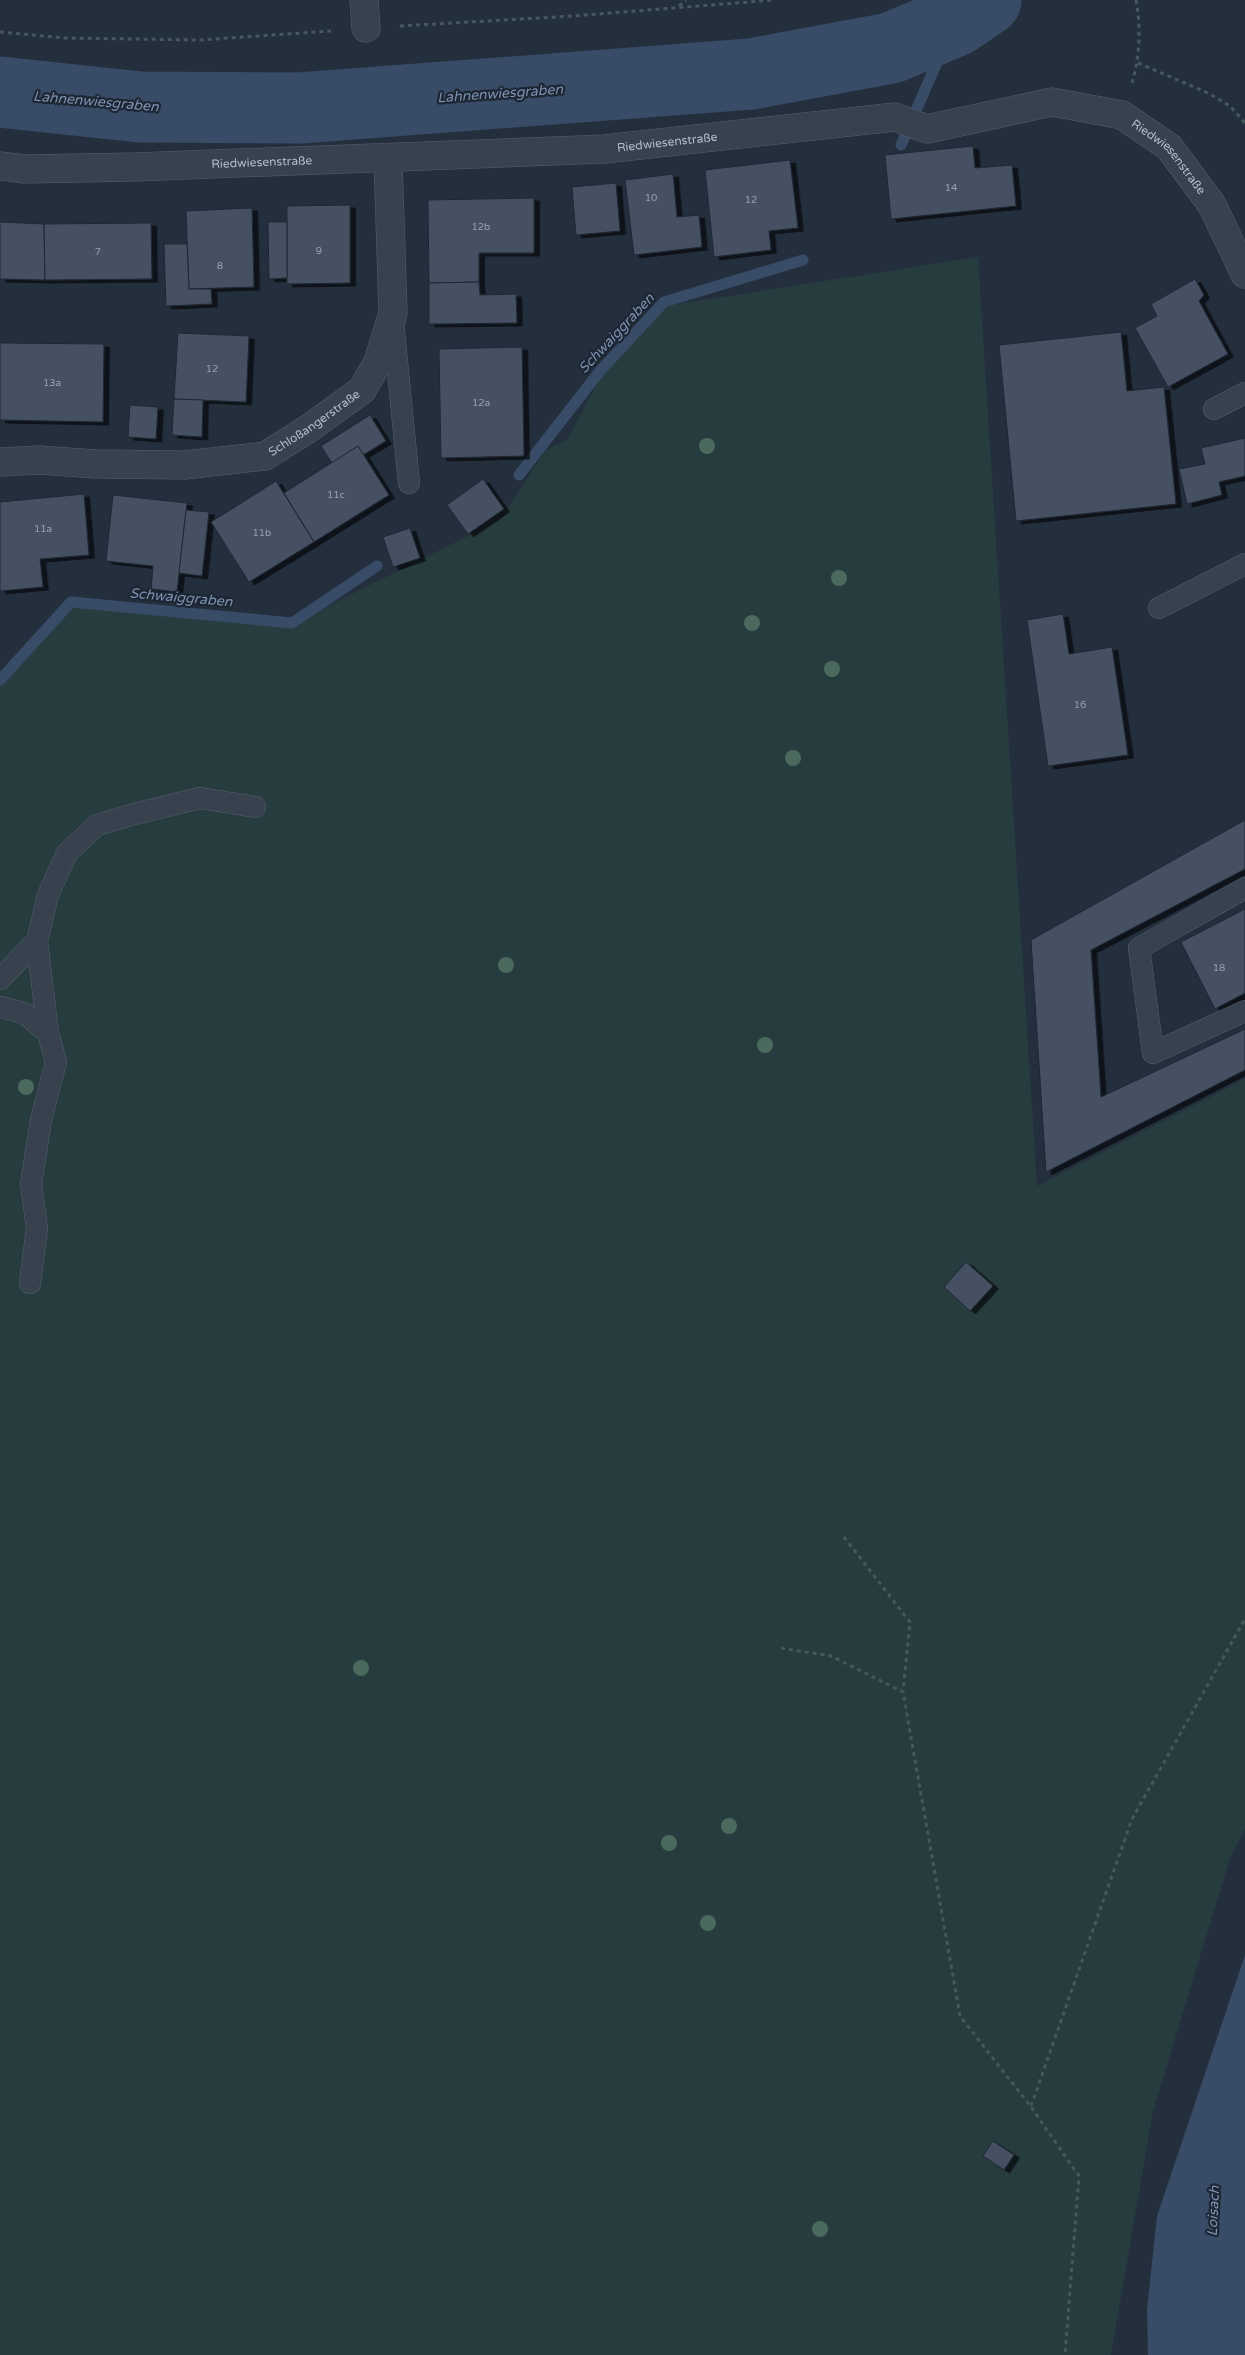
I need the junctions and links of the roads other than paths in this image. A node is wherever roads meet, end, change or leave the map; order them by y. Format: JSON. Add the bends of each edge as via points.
{"nodes":[{"id":1,"x":364,"y":0,"type":"edge"},
{"id":2,"x":366,"y":28,"type":"dead end"},
{"id":3,"x":388,"y":158,"type":"junction"},
{"id":4,"x":0,"y":166,"type":"edge"},
{"id":5,"x":1245,"y":274,"type":"edge"},
{"id":6,"x":392,"y":313,"type":"junction"},
{"id":7,"x":1245,"y":392,"type":"edge"},
{"id":8,"x":1214,"y":409,"type":"dead end"},
{"id":9,"x":0,"y":462,"type":"edge"},
{"id":10,"x":409,"y":482,"type":"dead end"},
{"id":11,"x":1245,"y":564,"type":"edge"},
{"id":12,"x":1158,"y":608,"type":"dead end"},
{"id":13,"x":255,"y":806,"type":"dead end"},
{"id":14,"x":1245,"y":888,"type":"edge"},
{"id":15,"x":37,"y":941,"type":"junction"},
{"id":16,"x":0,"y":979,"type":"edge"},
{"id":17,"x":0,"y":1007,"type":"edge"},
{"id":18,"x":1245,"y":1011,"type":"edge"},
{"id":19,"x":48,"y":1033,"type":"junction"},
{"id":20,"x":30,"y":1282,"type":"dead end"}],
"edges":[{"from":1,"to":2,"type":"street"},
{"from":3,"to":4,"type":"street","name":"Riedwiesenstraße","via":[[25,170]]},
{"from":3,"to":5,"type":"street","name":"Riedwiesenstraße","via":[[605,148],[895,117],[927,129],[1052,102],[1122,115],[1169,147],[1212,204]]},
{"from":3,"to":6,"type":"street","name":"Schloßangerstraße"},
{"from":6,"to":9,"type":"street","name":"Schloßangerstraße","via":[[378,362],[362,390],[265,456],[185,465],[39,460]]},
{"from":6,"to":10,"type":"lane"},
{"from":7,"to":8,"type":"lane"},
{"from":11,"to":12,"type":"lane"},
{"from":13,"to":15,"type":"lane","via":[[200,798],[97,825],[67,854],[48,895]]},
{"from":14,"to":18,"type":"lane","via":[[1139,948],[1153,1053]]},
{"from":15,"to":16,"type":"lane"},
{"from":15,"to":19,"type":"lane"},
{"from":17,"to":19,"type":"lane","via":[[24,1013]]},
{"from":19,"to":20,"type":"lane","via":[[56,1062],[41,1120],[31,1184],[37,1228]]}]}
